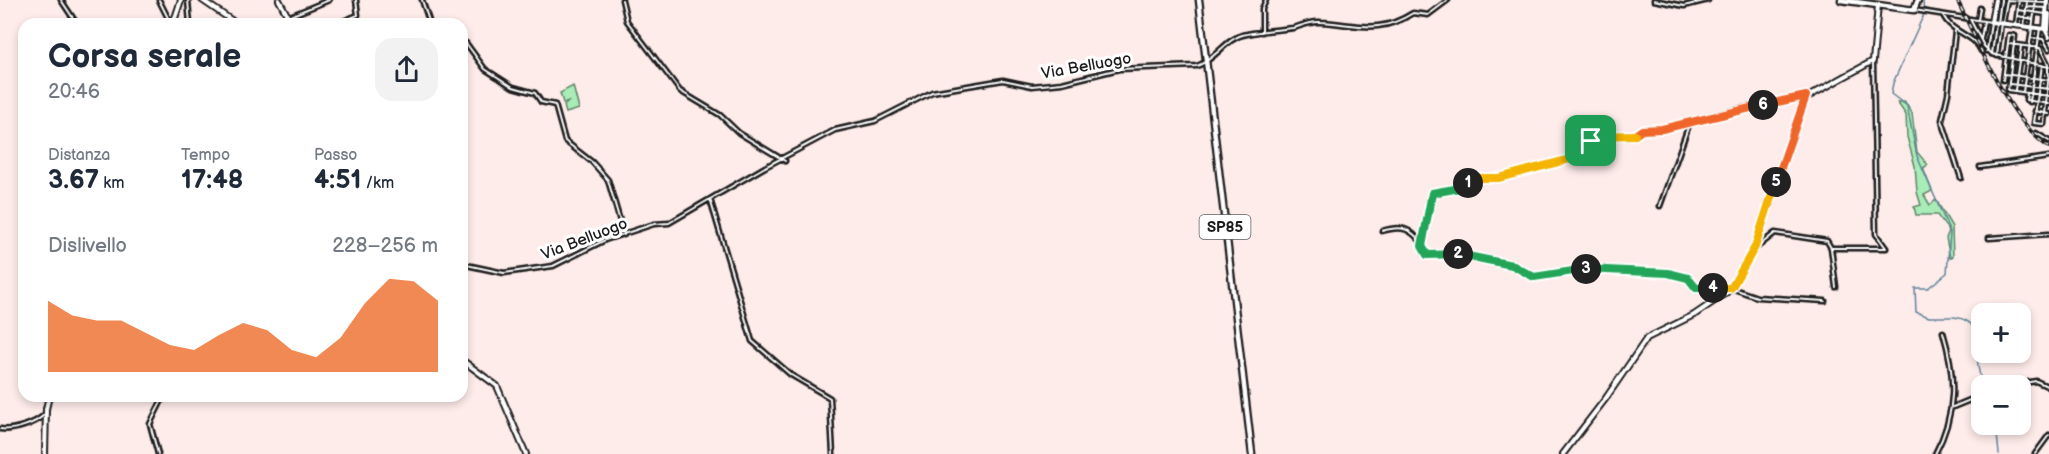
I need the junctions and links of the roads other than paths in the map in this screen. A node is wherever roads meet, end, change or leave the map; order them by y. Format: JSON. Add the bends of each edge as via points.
{"nodes":[{"id":1,"x":61,"y":0,"type":"edge"},
{"id":2,"x":159,"y":0,"type":"edge"},
{"id":3,"x":181,"y":0,"type":"edge"},
{"id":4,"x":188,"y":0,"type":"edge"},
{"id":5,"x":202,"y":0,"type":"edge"},
{"id":6,"x":279,"y":0,"type":"edge"},
{"id":7,"x":328,"y":0,"type":"edge"},
{"id":8,"x":356,"y":0,"type":"edge"},
{"id":9,"x":422,"y":0,"type":"edge"},
{"id":10,"x":622,"y":0,"type":"edge"},
{"id":11,"x":1199,"y":0,"type":"edge"},
{"id":12,"x":1266,"y":0,"type":"edge"},
{"id":13,"x":1448,"y":0,"type":"edge"},
{"id":14,"x":1654,"y":0,"type":"edge"},
{"id":15,"x":1708,"y":0,"type":"edge"},
{"id":16,"x":1841,"y":0,"type":"edge"},
{"id":17,"x":1868,"y":0,"type":"edge"},
{"id":18,"x":1995,"y":0,"type":"edge"},
{"id":19,"x":2001,"y":0,"type":"edge"},
{"id":20,"x":2007,"y":0,"type":"edge"},
{"id":21,"x":2019,"y":0,"type":"edge"},
{"id":22,"x":2027,"y":1,"type":"edge"},
{"id":23,"x":2036,"y":1,"type":"edge"},
{"id":24,"x":2047,"y":1,"type":"edge"},
{"id":25,"x":1878,"y":5,"type":"junction"},
{"id":26,"x":2035,"y":7,"type":"junction"},
{"id":27,"x":1916,"y":8,"type":"edge"},
{"id":28,"x":1980,"y":8,"type":"dead end"},
{"id":29,"x":2047,"y":8,"type":"junction"},
{"id":30,"x":2026,"y":9,"type":"junction"},
{"id":31,"x":2018,"y":10,"type":"junction"},
{"id":32,"x":2034,"y":12,"type":"junction"},
{"id":33,"x":2048,"y":14,"type":"edge"},
{"id":34,"x":1943,"y":15,"type":"junction"},
{"id":35,"x":290,"y":16,"type":"joint"},
{"id":36,"x":2017,"y":16,"type":"junction"},
{"id":37,"x":73,"y":18,"type":"edge"},
{"id":38,"x":169,"y":18,"type":"edge"},
{"id":39,"x":174,"y":18,"type":"edge"},
{"id":40,"x":190,"y":18,"type":"edge"},
{"id":41,"x":228,"y":18,"type":"edge"},
{"id":42,"x":351,"y":18,"type":"edge"},
{"id":43,"x":428,"y":18,"type":"edge"},
{"id":44,"x":1965,"y":18,"type":"dead end"},
{"id":45,"x":2025,"y":18,"type":"junction"},
{"id":46,"x":2033,"y":19,"type":"junction"},
{"id":47,"x":1978,"y":20,"type":"junction"},
{"id":48,"x":1984,"y":21,"type":"junction"},
{"id":49,"x":2049,"y":22,"type":"edge"},
{"id":50,"x":1998,"y":23,"type":"junction"},
{"id":51,"x":2014,"y":25,"type":"junction"},
{"id":52,"x":2024,"y":26,"type":"junction"},
{"id":53,"x":2031,"y":27,"type":"junction"},
{"id":54,"x":2040,"y":28,"type":"junction"},
{"id":55,"x":1956,"y":31,"type":"junction"},
{"id":56,"x":1262,"y":32,"type":"junction"},
{"id":57,"x":2011,"y":35,"type":"junction"},
{"id":58,"x":2047,"y":35,"type":"edge"},
{"id":59,"x":2030,"y":38,"type":"junction"},
{"id":60,"x":1981,"y":39,"type":"junction"},
{"id":61,"x":2038,"y":39,"type":"junction"},
{"id":62,"x":2008,"y":44,"type":"junction"},
{"id":63,"x":2014,"y":45,"type":"junction"},
{"id":64,"x":2021,"y":46,"type":"junction"},
{"id":65,"x":468,"y":47,"type":"edge"},
{"id":66,"x":2029,"y":47,"type":"junction"},
{"id":67,"x":2037,"y":48,"type":"junction"},
{"id":68,"x":1981,"y":51,"type":"dead end"},
{"id":69,"x":1987,"y":51,"type":"junction"},
{"id":70,"x":2049,"y":51,"type":"edge"},
{"id":71,"x":1992,"y":54,"type":"junction"},
{"id":72,"x":1997,"y":56,"type":"junction"},
{"id":73,"x":2044,"y":56,"type":"junction"},
{"id":74,"x":2006,"y":58,"type":"junction"},
{"id":75,"x":2013,"y":59,"type":"junction"},
{"id":76,"x":2019,"y":60,"type":"junction"},
{"id":77,"x":1873,"y":61,"type":"junction"},
{"id":78,"x":1206,"y":62,"type":"junction"},
{"id":79,"x":2027,"y":62,"type":"junction"},
{"id":80,"x":2035,"y":64,"type":"junction"},
{"id":81,"x":2042,"y":65,"type":"junction"},
{"id":82,"x":2049,"y":65,"type":"edge"},
{"id":83,"x":2048,"y":73,"type":"edge"},
{"id":84,"x":2004,"y":74,"type":"junction"},
{"id":85,"x":2010,"y":75,"type":"junction"},
{"id":86,"x":2017,"y":76,"type":"junction"},
{"id":87,"x":2025,"y":78,"type":"junction"},
{"id":88,"x":2033,"y":78,"type":"junction"},
{"id":89,"x":2040,"y":79,"type":"junction"},
{"id":90,"x":2003,"y":80,"type":"dead end"},
{"id":91,"x":2048,"y":80,"type":"edge"},
{"id":92,"x":2009,"y":83,"type":"junction"},
{"id":93,"x":2016,"y":84,"type":"junction"},
{"id":94,"x":2024,"y":85,"type":"junction"},
{"id":95,"x":2032,"y":87,"type":"junction"},
{"id":96,"x":2039,"y":88,"type":"junction"},
{"id":97,"x":2048,"y":89,"type":"edge"},
{"id":98,"x":2015,"y":91,"type":"junction"},
{"id":99,"x":2027,"y":93,"type":"junction"},
{"id":100,"x":2038,"y":95,"type":"junction"},
{"id":101,"x":1806,"y":96,"type":"junction"},
{"id":102,"x":2048,"y":96,"type":"edge"},
{"id":103,"x":2030,"y":102,"type":"junction"},
{"id":104,"x":2037,"y":103,"type":"junction"},
{"id":105,"x":2047,"y":104,"type":"edge"},
{"id":106,"x":2035,"y":111,"type":"junction"},
{"id":107,"x":2047,"y":114,"type":"edge"},
{"id":108,"x":1690,"y":122,"type":"junction"},
{"id":109,"x":2036,"y":133,"type":"dead end"},
{"id":110,"x":2049,"y":141,"type":"edge"},
{"id":111,"x":2049,"y":157,"type":"edge"},
{"id":112,"x":781,"y":159,"type":"junction"},
{"id":113,"x":785,"y":161,"type":"dead end"},
{"id":114,"x":1980,"y":167,"type":"dead end"},
{"id":115,"x":1961,"y":178,"type":"dead end"},
{"id":116,"x":710,"y":199,"type":"junction"},
{"id":117,"x":1660,"y":206,"type":"dead end"},
{"id":118,"x":1382,"y":231,"type":"dead end"},
{"id":119,"x":2049,"y":234,"type":"edge"},
{"id":120,"x":624,"y":235,"type":"junction"},
{"id":121,"x":1989,"y":238,"type":"dead end"},
{"id":122,"x":1423,"y":244,"type":"junction"},
{"id":123,"x":1832,"y":248,"type":"junction"},
{"id":124,"x":1754,"y":250,"type":"junction"},
{"id":125,"x":468,"y":265,"type":"edge"},
{"id":126,"x":1836,"y":286,"type":"dead end"},
{"id":127,"x":1731,"y":288,"type":"junction"},
{"id":128,"x":1825,"y":301,"type":"dead end"},
{"id":129,"x":1943,"y":332,"type":"dead end"},
{"id":130,"x":468,"y":364,"type":"edge"},
{"id":131,"x":2031,"y":382,"type":"edge"},
{"id":132,"x":2049,"y":387,"type":"edge"},
{"id":133,"x":1971,"y":400,"type":"edge"},
{"id":134,"x":48,"y":402,"type":"edge"},
{"id":135,"x":161,"y":402,"type":"edge"},
{"id":136,"x":1953,"y":407,"type":"junction"},
{"id":137,"x":46,"y":415,"type":"junction"},
{"id":138,"x":0,"y":429,"type":"edge"},
{"id":139,"x":2049,"y":435,"type":"edge"},
{"id":140,"x":45,"y":454,"type":"edge"},
{"id":141,"x":158,"y":454,"type":"edge"},
{"id":142,"x":526,"y":454,"type":"edge"},
{"id":143,"x":833,"y":454,"type":"edge"},
{"id":144,"x":1252,"y":454,"type":"edge"},
{"id":145,"x":1563,"y":454,"type":"edge"},
{"id":146,"x":1935,"y":454,"type":"edge"},
{"id":147,"x":2035,"y":454,"type":"edge"}],
"edges":[{"from":1,"to":37,"type":"street"},
{"from":2,"to":38,"type":"street"},
{"from":3,"to":39,"type":"street"},
{"from":4,"to":40,"type":"street"},
{"from":5,"to":41,"type":"street"},
{"from":6,"to":35,"type":"street"},
{"from":7,"to":35,"type":"street"},
{"from":8,"to":42,"type":"street","via":[[358,15]]},
{"from":9,"to":43,"type":"street"},
{"from":10,"to":112,"type":"street","via":[[627,21],[680,91]]},
{"from":11,"to":78,"type":"main road","number":"SP85"},
{"from":12,"to":56,"type":"street"},
{"from":13,"to":56,"type":"street","name":"Via Belluogo","via":[[1428,15],[1413,13],[1392,24],[1365,28],[1318,22]]},
{"from":14,"to":15,"type":"street","via":[[1684,6]]},
{"from":16,"to":25,"type":"main road"},
{"from":17,"to":25,"type":"street"},
{"from":18,"to":50,"type":"street"},
{"from":19,"to":50,"type":"street"},
{"from":20,"to":21,"type":"street"},
{"from":20,"to":50,"type":"street"},
{"from":21,"to":22,"type":"street"},
{"from":21,"to":31,"type":"street"},
{"from":22,"to":23,"type":"street"},
{"from":22,"to":30,"type":"street"},
{"from":23,"to":24,"type":"street"},
{"from":23,"to":26,"type":"street"},
{"from":24,"to":29,"type":"street"},
{"from":25,"to":27,"type":"main road"},
{"from":25,"to":77,"type":"street"},
{"from":26,"to":29,"type":"street"},
{"from":26,"to":30,"type":"street"},
{"from":26,"to":32,"type":"street"},
{"from":27,"to":34,"type":"street"},
{"from":28,"to":47,"type":"street"},
{"from":29,"to":33,"type":"street"},
{"from":30,"to":31,"type":"street"},
{"from":30,"to":32,"type":"street"},
{"from":30,"to":45,"type":"street"},
{"from":31,"to":36,"type":"street"},
{"from":32,"to":33,"type":"street"},
{"from":32,"to":46,"type":"street"},
{"from":33,"to":49,"type":"street"},
{"from":33,"to":58,"type":"street"},
{"from":34,"to":44,"type":"street"},
{"from":34,"to":55,"type":"street"},
{"from":36,"to":45,"type":"street"},
{"from":36,"to":51,"type":"street"},
{"from":45,"to":46,"type":"street"},
{"from":45,"to":52,"type":"street"},
{"from":46,"to":53,"type":"street"},
{"from":47,"to":48,"type":"street"},
{"from":47,"to":60,"type":"street","via":[[1970,19]]},
{"from":48,"to":50,"type":"street"},
{"from":48,"to":60,"type":"street"},
{"from":49,"to":58,"type":"street"},
{"from":50,"to":51,"type":"street"},
{"from":50,"to":69,"type":"street"},
{"from":50,"to":71,"type":"street"},
{"from":50,"to":72,"type":"street"},
{"from":51,"to":52,"type":"street"},
{"from":51,"to":57,"type":"street"},
{"from":52,"to":53,"type":"street"},
{"from":53,"to":54,"type":"street"},
{"from":53,"to":59,"type":"street"},
{"from":54,"to":58,"type":"street"},
{"from":54,"to":61,"type":"street"},
{"from":55,"to":68,"type":"street"},
{"from":55,"to":115,"type":"street","via":[[1942,120]]},
{"from":56,"to":78,"type":"street","name":"Via Belluogo","via":[[1234,38]]},
{"from":57,"to":62,"type":"street"},
{"from":57,"to":63,"type":"street","via":[[2015,36]]},
{"from":58,"to":61,"type":"street"},
{"from":58,"to":70,"type":"street"},
{"from":59,"to":61,"type":"street"},
{"from":59,"to":66,"type":"street"},
{"from":60,"to":69,"type":"street"},
{"from":61,"to":67,"type":"street"},
{"from":62,"to":63,"type":"street"},
{"from":62,"to":74,"type":"street"},
{"from":63,"to":64,"type":"street"},
{"from":63,"to":75,"type":"street"},
{"from":64,"to":66,"type":"street"},
{"from":64,"to":76,"type":"street"},
{"from":65,"to":120,"type":"street","via":[[485,69],[513,87],[534,93],[541,102],[555,105],[565,141],[608,180]]},
{"from":66,"to":67,"type":"street"},
{"from":66,"to":79,"type":"street"},
{"from":67,"to":73,"type":"street"},
{"from":67,"to":80,"type":"street"},
{"from":69,"to":71,"type":"street"},
{"from":70,"to":73,"type":"street"},
{"from":71,"to":72,"type":"street"},
{"from":72,"to":74,"type":"street"},
{"from":73,"to":82,"type":"street"},
{"from":74,"to":75,"type":"street"},
{"from":74,"to":84,"type":"street"},
{"from":75,"to":76,"type":"street"},
{"from":75,"to":85,"type":"street"},
{"from":76,"to":79,"type":"street"},
{"from":76,"to":86,"type":"street"},
{"from":77,"to":101,"type":"street"},
{"from":77,"to":123,"type":"street","via":[[1876,234],[1886,248]]},
{"from":78,"to":112,"type":"street","name":"Via Belluogo","via":[[1174,69],[1119,69],[1062,83],[1032,86],[1003,80],[932,92],[875,120],[835,130]]},
{"from":78,"to":144,"type":"main road","number":"SP85"},
{"from":79,"to":80,"type":"street"},
{"from":79,"to":87,"type":"street"},
{"from":80,"to":81,"type":"street"},
{"from":80,"to":88,"type":"street"},
{"from":81,"to":82,"type":"street"},
{"from":81,"to":89,"type":"street"},
{"from":82,"to":83,"type":"street"},
{"from":83,"to":91,"type":"street"},
{"from":84,"to":85,"type":"street"},
{"from":84,"to":90,"type":"street"},
{"from":85,"to":86,"type":"street"},
{"from":85,"to":92,"type":"street"},
{"from":86,"to":87,"type":"street"},
{"from":86,"to":93,"type":"street"},
{"from":87,"to":88,"type":"street"},
{"from":87,"to":94,"type":"street"},
{"from":88,"to":89,"type":"street"},
{"from":88,"to":95,"type":"street"},
{"from":89,"to":91,"type":"street"},
{"from":89,"to":96,"type":"street"},
{"from":91,"to":97,"type":"street"},
{"from":92,"to":93,"type":"street"},
{"from":92,"to":98,"type":"street","via":[[2008,90]]},
{"from":93,"to":94,"type":"street"},
{"from":93,"to":98,"type":"street"},
{"from":94,"to":95,"type":"street"},
{"from":94,"to":99,"type":"street"},
{"from":95,"to":96,"type":"street"},
{"from":95,"to":99,"type":"street"},
{"from":96,"to":97,"type":"street"},
{"from":96,"to":100,"type":"street"},
{"from":97,"to":102,"type":"street"},
{"from":98,"to":99,"type":"street"},
{"from":99,"to":100,"type":"street"},
{"from":99,"to":103,"type":"street"},
{"from":99,"to":103,"type":"street","via":[[2026,100]]},
{"from":100,"to":102,"type":"street"},
{"from":100,"to":104,"type":"street"},
{"from":101,"to":108,"type":"street"},
{"from":101,"to":124,"type":"street"},
{"from":102,"to":105,"type":"street"},
{"from":103,"to":104,"type":"street"},
{"from":104,"to":105,"type":"street"},
{"from":104,"to":106,"type":"street"},
{"from":105,"to":107,"type":"street"},
{"from":106,"to":107,"type":"street"},
{"from":106,"to":107,"type":"street","via":[[2034,123],[2044,124]]},
{"from":108,"to":117,"type":"street"},
{"from":108,"to":122,"type":"street","via":[[1642,130],[1634,136],[1596,136],[1570,159],[1499,178],[1478,178],[1460,188],[1432,193]]},
{"from":109,"to":110,"type":"street"},
{"from":111,"to":114,"type":"street"},
{"from":112,"to":113,"type":"street"},
{"from":112,"to":116,"type":"street","name":"Via Belluogo"},
{"from":116,"to":120,"type":"street","name":"Via Belluogo","via":[[669,223]]},
{"from":116,"to":143,"type":"street","via":[[750,338],[791,375],[830,398]]},
{"from":118,"to":122,"type":"street","via":[[1405,228]]},
{"from":119,"to":121,"type":"street"},
{"from":120,"to":125,"type":"street","name":"Via Belluogo","via":[[605,240],[553,266],[504,273]]},
{"from":122,"to":127,"type":"street","via":[[1427,255],[1483,258],[1512,265],[1534,277],[1593,268],[1668,273],[1688,278],[1696,288]]},
{"from":123,"to":124,"type":"street","via":[[1827,241],[1775,233]]},
{"from":123,"to":126,"type":"street"},
{"from":124,"to":127,"type":"street"},
{"from":127,"to":128,"type":"street","via":[[1757,297]]},
{"from":127,"to":145,"type":"street","via":[[1694,315],[1647,338]]},
{"from":129,"to":136,"type":"street","via":[[1953,380]]},
{"from":130,"to":142,"type":"street","via":[[497,386]]},
{"from":131,"to":132,"type":"street"},
{"from":133,"to":136,"type":"street"},
{"from":134,"to":137,"type":"street"},
{"from":135,"to":141,"type":"street","via":[[150,424]]},
{"from":136,"to":146,"type":"street"},
{"from":137,"to":138,"type":"street","via":[[38,421]]},
{"from":137,"to":140,"type":"street"},
{"from":139,"to":147,"type":"street"}]}
